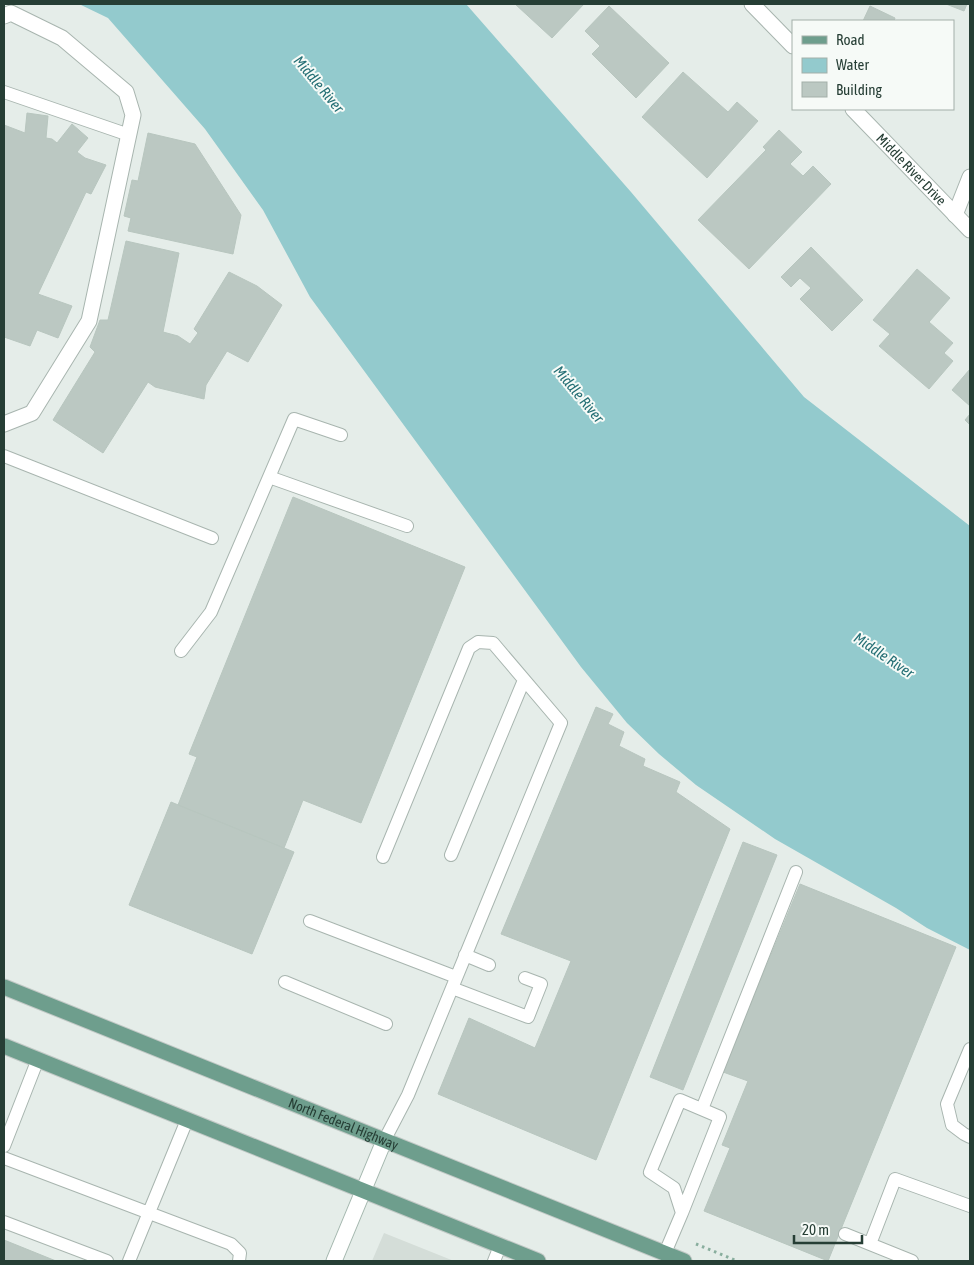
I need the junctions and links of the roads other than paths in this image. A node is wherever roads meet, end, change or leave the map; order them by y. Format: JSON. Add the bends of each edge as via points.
{"nodes":[{"id":1,"x":752,"y":4,"type":"edge"},
{"id":2,"x":4,"y":16,"type":"edge"},
{"id":3,"x":792,"y":45,"type":"edge"},
{"id":4,"x":4,"y":92,"type":"edge"},
{"id":5,"x":854,"y":110,"type":"edge"},
{"id":6,"x":129,"y":135,"type":"junction"},
{"id":7,"x":970,"y":177,"type":"edge"},
{"id":8,"x":955,"y":214,"type":"junction"},
{"id":9,"x":970,"y":230,"type":"edge"},
{"id":10,"x":4,"y":413,"type":"edge"},
{"id":11,"x":18,"y":418,"type":"junction"},
{"id":12,"x":4,"y":424,"type":"edge"},
{"id":13,"x":341,"y":435,"type":"dead end"},
{"id":14,"x":4,"y":456,"type":"edge"},
{"id":15,"x":269,"y":477,"type":"junction"},
{"id":16,"x":407,"y":526,"type":"dead end"},
{"id":17,"x":212,"y":538,"type":"dead end"},
{"id":18,"x":181,"y":651,"type":"dead end"},
{"id":19,"x":524,"y":680,"type":"junction"},
{"id":20,"x":452,"y":854,"type":"dead end"},
{"id":21,"x":382,"y":857,"type":"dead end"},
{"id":22,"x":796,"y":872,"type":"dead end"},
{"id":23,"x":310,"y":921,"type":"dead end"},
{"id":24,"x":465,"y":955,"type":"junction"},
{"id":25,"x":489,"y":964,"type":"dead end"},
{"id":26,"x":526,"y":978,"type":"dead end"},
{"id":27,"x":285,"y":982,"type":"dead end"},
{"id":28,"x":454,"y":983,"type":"junction"},
{"id":29,"x":4,"y":987,"type":"edge"},
{"id":30,"x":386,"y":1024,"type":"dead end"},
{"id":31,"x":4,"y":1046,"type":"edge"},
{"id":32,"x":970,"y":1049,"type":"edge"},
{"id":33,"x":38,"y":1059,"type":"junction"},
{"id":34,"x":966,"y":1069,"type":"edge"},
{"id":35,"x":702,"y":1110,"type":"junction"},
{"id":36,"x":187,"y":1120,"type":"junction"},
{"id":37,"x":970,"y":1137,"type":"edge"},
{"id":38,"x":384,"y":1141,"type":"junction"},
{"id":39,"x":4,"y":1146,"type":"edge"},
{"id":40,"x":4,"y":1158,"type":"edge"},
{"id":41,"x":364,"y":1191,"type":"junction"},
{"id":42,"x":970,"y":1206,"type":"edge"},
{"id":43,"x":148,"y":1213,"type":"junction"},
{"id":44,"x":682,"y":1213,"type":"junction"},
{"id":45,"x":4,"y":1222,"type":"edge"},
{"id":46,"x":844,"y":1234,"type":"dead end"},
{"id":47,"x":870,"y":1244,"type":"junction"},
{"id":48,"x":500,"y":1246,"type":"junction"},
{"id":49,"x":665,"y":1254,"type":"junction"},
{"id":50,"x":107,"y":1261,"type":"edge"},
{"id":51,"x":130,"y":1261,"type":"edge"},
{"id":52,"x":240,"y":1261,"type":"edge"},
{"id":53,"x":334,"y":1261,"type":"edge"},
{"id":54,"x":494,"y":1261,"type":"edge"},
{"id":55,"x":538,"y":1261,"type":"edge"},
{"id":56,"x":684,"y":1261,"type":"edge"},
{"id":57,"x":912,"y":1261,"type":"edge"}],
"edges":[{"from":1,"to":3,"type":"street"},
{"from":2,"to":6,"type":"street","via":[[11,13],[62,38],[126,92],[134,115]]},
{"from":4,"to":6,"type":"lane"},
{"from":5,"to":8,"type":"street","name":"Middle River Drive"},
{"from":6,"to":11,"type":"street","via":[[89,321],[32,413]]},
{"from":7,"to":8,"type":"street"},
{"from":8,"to":9,"type":"street","name":"Middle River Drive"},
{"from":10,"to":11,"type":"lane"},
{"from":11,"to":12,"type":"street"},
{"from":13,"to":15,"type":"lane","via":[[294,419]]},
{"from":14,"to":17,"type":"lane"},
{"from":15,"to":16,"type":"lane"},
{"from":15,"to":18,"type":"lane","via":[[211,612]]},
{"from":19,"to":20,"type":"lane"},
{"from":19,"to":21,"type":"lane","via":[[492,643],[478,642],[469,648]]},
{"from":19,"to":24,"type":"lane","via":[[560,723]]},
{"from":22,"to":35,"type":"lane"},
{"from":23,"to":28,"type":"lane"},
{"from":24,"to":25,"type":"lane"},
{"from":24,"to":28,"type":"lane"},
{"from":26,"to":28,"type":"lane","via":[[541,984],[528,1018]]},
{"from":27,"to":30,"type":"lane"},
{"from":28,"to":38,"type":"lane","via":[[408,1095]]},
{"from":29,"to":38,"type":"main road","name":"North Federal Highway"},
{"from":31,"to":33,"type":"main road"},
{"from":32,"to":34,"type":"lane"},
{"from":33,"to":36,"type":"main road"},
{"from":33,"to":39,"type":"lane"},
{"from":34,"to":37,"type":"lane","via":[[947,1104],[952,1125]]},
{"from":35,"to":44,"type":"lane","via":[[720,1117]]},
{"from":35,"to":44,"type":"lane","via":[[680,1100],[650,1172],[674,1188]]},
{"from":36,"to":41,"type":"main road"},
{"from":36,"to":43,"type":"lane"},
{"from":38,"to":41,"type":"street"},
{"from":38,"to":49,"type":"main road","name":"North Federal Highway"},
{"from":40,"to":43,"type":"lane"},
{"from":41,"to":48,"type":"main road"},
{"from":41,"to":53,"type":"street"},
{"from":42,"to":47,"type":"lane","via":[[895,1179]]},
{"from":43,"to":51,"type":"lane"},
{"from":43,"to":52,"type":"lane","via":[[231,1244],[240,1253]]},
{"from":44,"to":49,"type":"lane"},
{"from":45,"to":50,"type":"lane"},
{"from":46,"to":47,"type":"lane"},
{"from":47,"to":57,"type":"lane"},
{"from":48,"to":54,"type":"lane"},
{"from":48,"to":55,"type":"main road"},
{"from":49,"to":56,"type":"main road","name":"North Federal Highway"}]}
